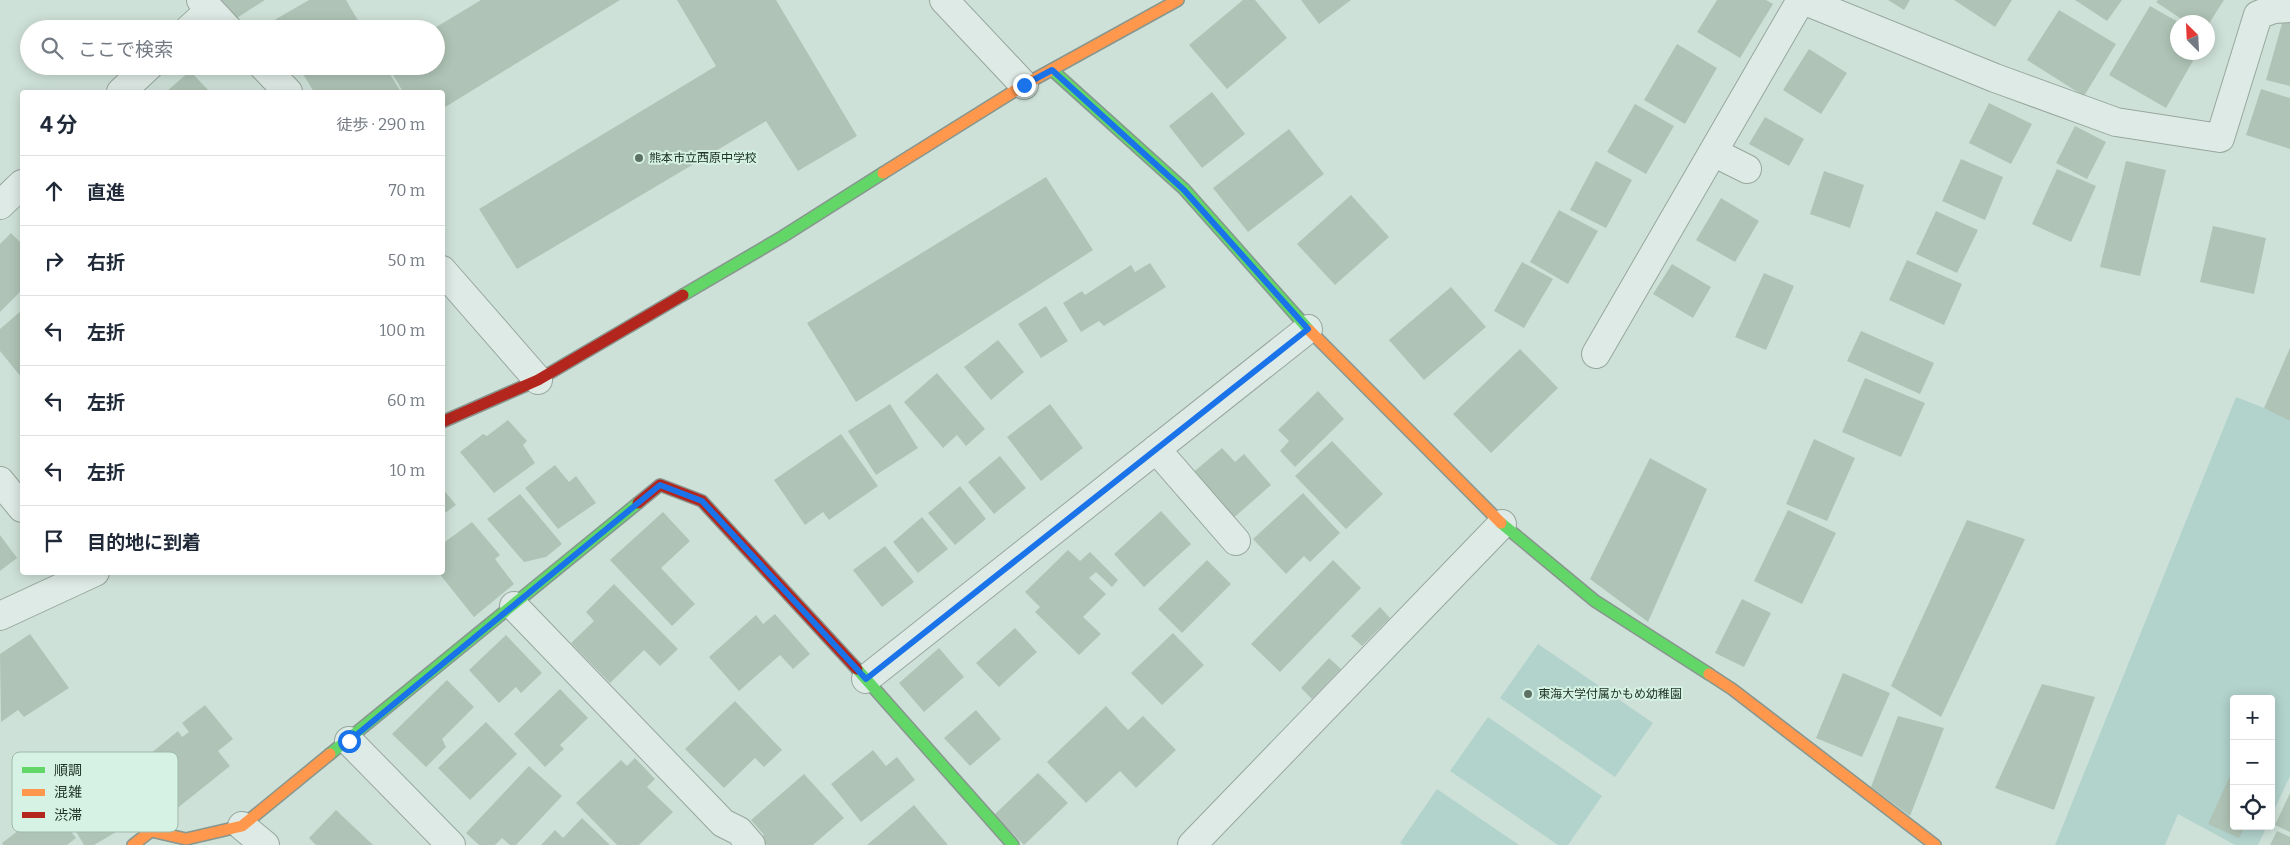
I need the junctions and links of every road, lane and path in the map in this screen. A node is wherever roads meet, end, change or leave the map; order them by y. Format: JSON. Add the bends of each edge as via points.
{"nodes":[{"id":1,"x":944,"y":0,"type":"edge"},
{"id":2,"x":1178,"y":0,"type":"edge"},
{"id":3,"x":1802,"y":0,"type":"edge"},
{"id":4,"x":2290,"y":8,"type":"edge"},
{"id":5,"x":213,"y":13,"type":"edge"},
{"id":6,"x":202,"y":20,"type":"edge"},
{"id":7,"x":1052,"y":70,"type":"junction"},
{"id":8,"x":139,"y":75,"type":"edge"},
{"id":9,"x":272,"y":75,"type":"edge"},
{"id":10,"x":1024,"y":85,"type":"junction"},
{"id":11,"x":123,"y":90,"type":"edge"},
{"id":12,"x":286,"y":90,"type":"edge"},
{"id":13,"x":1713,"y":152,"type":"junction"},
{"id":14,"x":1747,"y":169,"type":"dead end"},
{"id":15,"x":20,"y":186,"type":"edge"},
{"id":16,"x":0,"y":205,"type":"edge"},
{"id":17,"x":445,"y":273,"type":"edge"},
{"id":18,"x":1308,"y":329,"type":"junction"},
{"id":19,"x":1596,"y":354,"type":"dead end"},
{"id":20,"x":538,"y":380,"type":"junction"},
{"id":21,"x":445,"y":421,"type":"edge"},
{"id":22,"x":1156,"y":449,"type":"junction"},
{"id":23,"x":0,"y":481,"type":"edge"},
{"id":24,"x":20,"y":506,"type":"edge"},
{"id":25,"x":1502,"y":524,"type":"junction"},
{"id":26,"x":1236,"y":541,"type":"dead end"},
{"id":27,"x":82,"y":575,"type":"edge"},
{"id":28,"x":514,"y":606,"type":"junction"},
{"id":29,"x":0,"y":616,"type":"edge"},
{"id":30,"x":866,"y":679,"type":"junction"},
{"id":31,"x":349,"y":741,"type":"junction"},
{"id":32,"x":242,"y":826,"type":"junction"},
{"id":33,"x":150,"y":832,"type":"edge"},
{"id":34,"x":155,"y":832,"type":"edge"},
{"id":35,"x":133,"y":845,"type":"edge"},
{"id":36,"x":265,"y":845,"type":"edge"},
{"id":37,"x":451,"y":845,"type":"edge"},
{"id":38,"x":751,"y":845,"type":"edge"},
{"id":39,"x":1013,"y":845,"type":"edge"},
{"id":40,"x":1192,"y":845,"type":"edge"},
{"id":41,"x":1935,"y":845,"type":"edge"}],
"edges":[{"from":1,"to":10,"type":"street"},
{"from":2,"to":7,"type":"street"},
{"from":3,"to":4,"type":"street","via":[[2116,122],[2220,138],[2258,15]]},
{"from":3,"to":13,"type":"street"},
{"from":5,"to":6,"type":"street"},
{"from":7,"to":10,"type":"street"},
{"from":7,"to":18,"type":"street","via":[[1184,190]]},
{"from":8,"to":11,"type":"street"},
{"from":9,"to":12,"type":"street"},
{"from":10,"to":20,"type":"street","via":[[782,236]]},
{"from":13,"to":14,"type":"street"},
{"from":13,"to":19,"type":"street"},
{"from":15,"to":16,"type":"street"},
{"from":17,"to":20,"type":"street"},
{"from":18,"to":22,"type":"street"},
{"from":18,"to":25,"type":"street"},
{"from":20,"to":21,"type":"street"},
{"from":22,"to":26,"type":"street"},
{"from":22,"to":30,"type":"street"},
{"from":23,"to":24,"type":"street"},
{"from":25,"to":40,"type":"street"},
{"from":25,"to":41,"type":"street","via":[[1595,601],[1732,689]]},
{"from":27,"to":29,"type":"street"},
{"from":28,"to":30,"type":"street","via":[[660,485],[702,501]]},
{"from":28,"to":31,"type":"street"},
{"from":28,"to":38,"type":"street","via":[[723,823],[739,830]]},
{"from":30,"to":39,"type":"street"},
{"from":31,"to":32,"type":"street"},
{"from":31,"to":37,"type":"street"},
{"from":32,"to":34,"type":"street","via":[[186,839]]},
{"from":32,"to":36,"type":"street"},
{"from":33,"to":35,"type":"street"}]}
